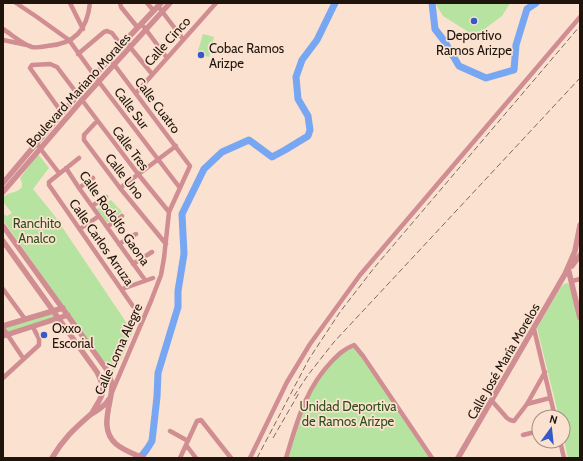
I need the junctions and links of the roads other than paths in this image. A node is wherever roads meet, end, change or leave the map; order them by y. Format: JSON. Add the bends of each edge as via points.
{"nodes":[{"id":1,"x":16,"y":3,"type":"edge"},
{"id":2,"x":70,"y":3,"type":"edge"},
{"id":3,"x":90,"y":3,"type":"edge"},
{"id":4,"x":120,"y":3,"type":"edge"},
{"id":5,"x":147,"y":3,"type":"edge"},
{"id":6,"x":170,"y":3,"type":"edge"},
{"id":7,"x":216,"y":3,"type":"edge"},
{"id":8,"x":161,"y":7,"type":"edge"},
{"id":9,"x":154,"y":11,"type":"junction"},
{"id":10,"x":580,"y":17,"type":"edge"},
{"id":11,"x":142,"y":23,"type":"junction"},
{"id":12,"x":138,"y":28,"type":"junction"},
{"id":13,"x":3,"y":29,"type":"edge"},
{"id":14,"x":83,"y":29,"type":"junction"},
{"id":15,"x":147,"y":30,"type":"junction"},
{"id":16,"x":184,"y":39,"type":"junction"},
{"id":17,"x":3,"y":40,"type":"edge"},
{"id":18,"x":69,"y":40,"type":"junction"},
{"id":19,"x":124,"y":43,"type":"junction"},
{"id":20,"x":28,"y":45,"type":"junction"},
{"id":21,"x":130,"y":47,"type":"junction"},
{"id":22,"x":78,"y":54,"type":"junction"},
{"id":23,"x":167,"y":58,"type":"junction"},
{"id":24,"x":110,"y":59,"type":"junction"},
{"id":25,"x":114,"y":65,"type":"junction"},
{"id":26,"x":152,"y":74,"type":"junction"},
{"id":27,"x":97,"y":79,"type":"junction"},
{"id":28,"x":136,"y":93,"type":"junction"},
{"id":29,"x":80,"y":98,"type":"junction"},
{"id":30,"x":62,"y":113,"type":"junction"},
{"id":31,"x":97,"y":121,"type":"junction"},
{"id":32,"x":38,"y":145,"type":"junction"},
{"id":33,"x":176,"y":146,"type":"junction"},
{"id":34,"x":79,"y":158,"type":"dead end"},
{"id":35,"x":157,"y":159,"type":"junction"},
{"id":36,"x":189,"y":164,"type":"joint"},
{"id":37,"x":66,"y":168,"type":"junction"},
{"id":38,"x":59,"y":173,"type":"junction"},
{"id":39,"x":138,"y":174,"type":"junction"},
{"id":40,"x":93,"y":178,"type":"dead end"},
{"id":41,"x":3,"y":184,"type":"edge"},
{"id":42,"x":79,"y":188,"type":"junction"},
{"id":43,"x":120,"y":188,"type":"junction"},
{"id":44,"x":180,"y":188,"type":"junction"},
{"id":45,"x":3,"y":192,"type":"edge"},
{"id":46,"x":106,"y":197,"type":"dead end"},
{"id":47,"x":92,"y":206,"type":"junction"},
{"id":48,"x":169,"y":212,"type":"junction"},
{"id":49,"x":99,"y":216,"type":"junction"},
{"id":50,"x":122,"y":216,"type":"dead end"},
{"id":51,"x":580,"y":225,"type":"edge"},
{"id":52,"x":3,"y":226,"type":"edge"},
{"id":53,"x":107,"y":227,"type":"junction"},
{"id":54,"x":80,"y":229,"type":"junction"},
{"id":55,"x":136,"y":234,"type":"dead end"},
{"id":56,"x":3,"y":241,"type":"edge"},
{"id":57,"x":119,"y":244,"type":"junction"},
{"id":58,"x":166,"y":244,"type":"junction"},
{"id":59,"x":152,"y":252,"type":"dead end"},
{"id":60,"x":580,"y":255,"type":"edge"},
{"id":61,"x":133,"y":264,"type":"junction"},
{"id":62,"x":567,"y":271,"type":"junction"},
{"id":63,"x":153,"y":278,"type":"dead end"},
{"id":64,"x":580,"y":279,"type":"edge"},
{"id":65,"x":145,"y":280,"type":"junction"},
{"id":66,"x":572,"y":281,"type":"junction"},
{"id":67,"x":3,"y":289,"type":"edge"},
{"id":68,"x":122,"y":289,"type":"junction"},
{"id":69,"x":579,"y":306,"type":"edge"},
{"id":70,"x":63,"y":308,"type":"junction"},
{"id":71,"x":52,"y":312,"type":"junction"},
{"id":72,"x":137,"y":312,"type":"dead end"},
{"id":73,"x":68,"y":316,"type":"junction"},
{"id":74,"x":580,"y":318,"type":"edge"},
{"id":75,"x":58,"y":319,"type":"junction"},
{"id":76,"x":25,"y":320,"type":"junction"},
{"id":77,"x":3,"y":327,"type":"edge"},
{"id":78,"x":33,"y":327,"type":"junction"},
{"id":79,"x":534,"y":329,"type":"junction"},
{"id":80,"x":5,"y":335,"type":"edge"},
{"id":81,"x":23,"y":358,"type":"junction"},
{"id":82,"x":3,"y":369,"type":"edge"},
{"id":83,"x":545,"y":372,"type":"junction"},
{"id":84,"x":5,"y":376,"type":"edge"},
{"id":85,"x":111,"y":396,"type":"junction"},
{"id":86,"x":550,"y":398,"type":"junction"},
{"id":87,"x":492,"y":401,"type":"junction"},
{"id":88,"x":527,"y":404,"type":"junction"},
{"id":89,"x":553,"y":409,"type":"edge"},
{"id":90,"x":92,"y":413,"type":"junction"},
{"id":91,"x":170,"y":432,"type":"dead end"},
{"id":92,"x":531,"y":433,"type":"edge"},
{"id":93,"x":523,"y":435,"type":"dead end"},
{"id":94,"x":187,"y":443,"type":"junction"},
{"id":95,"x":52,"y":458,"type":"edge"},
{"id":96,"x":143,"y":458,"type":"edge"},
{"id":97,"x":180,"y":458,"type":"edge"},
{"id":98,"x":196,"y":458,"type":"edge"},
{"id":99,"x":230,"y":458,"type":"edge"},
{"id":100,"x":250,"y":458,"type":"edge"},
{"id":101,"x":286,"y":458,"type":"edge"},
{"id":102,"x":432,"y":458,"type":"edge"},
{"id":103,"x":458,"y":458,"type":"edge"}],
"edges":[{"from":1,"to":18,"type":"street"},
{"from":2,"to":14,"type":"street"},
{"from":3,"to":14,"type":"street"},
{"from":4,"to":12,"type":"street"},
{"from":5,"to":9,"type":"street"},
{"from":6,"to":8,"type":"street","name":"Boulevard Mariano Morales"},
{"from":7,"to":16,"type":"street","name":"Calle Cinco"},
{"from":8,"to":9,"type":"street","name":"Boulevard Mariano Morales"},
{"from":8,"to":15,"type":"street","name":"Boulevard Mariano Morales"},
{"from":8,"to":16,"type":"street"},
{"from":9,"to":11,"type":"street","name":"Boulevard Mariano Morales"},
{"from":10,"to":100,"type":"street","via":[[360,275],[310,344]]},
{"from":11,"to":12,"type":"street","name":"Boulevard Mariano Morales"},
{"from":11,"to":15,"type":"street"},
{"from":12,"to":19,"type":"street","name":"Boulevard Mariano Morales"},
{"from":13,"to":20,"type":"street"},
{"from":14,"to":18,"type":"street"},
{"from":15,"to":21,"type":"street","name":"Boulevard Mariano Morales"},
{"from":15,"to":23,"type":"street"},
{"from":16,"to":23,"type":"street","name":"Calle Cinco"},
{"from":17,"to":20,"type":"street"},
{"from":18,"to":20,"type":"street","via":[[60,45]]},
{"from":18,"to":22,"type":"street","name":"Calle Sur"},
{"from":19,"to":21,"type":"street"},
{"from":19,"to":22,"type":"street","via":[[107,31]]},
{"from":19,"to":24,"type":"street","name":"Boulevard Mariano Morales"},
{"from":21,"to":25,"type":"street","name":"Boulevard Mariano Morales"},
{"from":21,"to":26,"type":"street"},
{"from":22,"to":27,"type":"street","name":"Calle Sur"},
{"from":23,"to":26,"type":"street","name":"Calle Cinco"},
{"from":24,"to":25,"type":"street","name":"Calle Cuatro"},
{"from":24,"to":27,"type":"street","name":"Boulevard Mariano Morales"},
{"from":25,"to":27,"type":"street","name":"Boulevard Mariano Morales"},
{"from":25,"to":28,"type":"street","name":"Calle Cuatro"},
{"from":26,"to":28,"type":"street","name":"Calle Cinco"},
{"from":27,"to":29,"type":"street","name":"Boulevard Mariano Morales"},
{"from":27,"to":35,"type":"street","name":"Calle Sur"},
{"from":28,"to":33,"type":"street","name":"Calle Cuatro"},
{"from":29,"to":30,"type":"street","name":"Boulevard Mariano Morales"},
{"from":29,"to":30,"type":"street","name":"Calle Tres","via":[[57,66],[32,65],[30,68]]},
{"from":29,"to":31,"type":"street","name":"Calle Tres"},
{"from":29,"to":32,"type":"street","name":"Boulevard Mariano Morales"},
{"from":30,"to":32,"type":"street","name":"Boulevard Mariano Morales"},
{"from":31,"to":39,"type":"street","name":"Calle Tres"},
{"from":31,"to":43,"type":"street","name":"Calle Uno","via":[[83,138]]},
{"from":32,"to":38,"type":"street"},
{"from":32,"to":41,"type":"street","name":"Boulevard Mariano Morales"},
{"from":32,"to":45,"type":"street","name":"Boulevard Mariano Morales"},
{"from":33,"to":35,"type":"street"},
{"from":33,"to":36,"type":"street","name":"Calle Cuatro"},
{"from":34,"to":37,"type":"street"},
{"from":35,"to":39,"type":"street"},
{"from":35,"to":44,"type":"street","name":"Calle Sur"},
{"from":36,"to":44,"type":"street","name":"Calle Loma Alegre"},
{"from":37,"to":38,"type":"street"},
{"from":37,"to":42,"type":"street","name":"Calle Rodolfo Gaona"},
{"from":38,"to":54,"type":"street","name":"Calle Carlos Arruza","via":[[49,185]]},
{"from":39,"to":43,"type":"street"},
{"from":39,"to":48,"type":"street","name":"Calle Tres"},
{"from":40,"to":42,"type":"street"},
{"from":42,"to":47,"type":"street","name":"Calle Rodolfo Gaona"},
{"from":43,"to":58,"type":"street","name":"Calle Uno"},
{"from":44,"to":48,"type":"street","name":"Calle Loma Alegre"},
{"from":46,"to":47,"type":"street"},
{"from":47,"to":49,"type":"street","name":"Calle Rodolfo Gaona"},
{"from":48,"to":58,"type":"street","name":"Calle Loma Alegre"},
{"from":49,"to":53,"type":"street","name":"Calle Rodolfo Gaona"},
{"from":49,"to":54,"type":"street"},
{"from":50,"to":53,"type":"street"},
{"from":51,"to":62,"type":"street","name":"Calle José María Morelos","via":[[575,251]]},
{"from":52,"to":70,"type":"street"},
{"from":53,"to":57,"type":"street","name":"Calle Rodolfo Gaona"},
{"from":54,"to":68,"type":"street","name":"Calle Carlos Arruza"},
{"from":55,"to":57,"type":"street"},
{"from":56,"to":71,"type":"street"},
{"from":57,"to":61,"type":"street","name":"Calle Rodolfo Gaona"},
{"from":58,"to":85,"type":"street","name":"Calle Loma Alegre","via":[[161,275]]},
{"from":59,"to":61,"type":"street"},
{"from":60,"to":62,"type":"street","name":"Calle José María Morelos"},
{"from":61,"to":65,"type":"street","name":"Calle Rodolfo Gaona"},
{"from":62,"to":66,"type":"street"},
{"from":62,"to":79,"type":"street","name":"Calle José María Morelos"},
{"from":63,"to":65,"type":"street"},
{"from":64,"to":66,"type":"street"},
{"from":65,"to":68,"type":"street"},
{"from":66,"to":69,"type":"street"},
{"from":67,"to":76,"type":"street"},
{"from":68,"to":72,"type":"street","name":"Calle Carlos Arruza"},
{"from":69,"to":74,"type":"street"},
{"from":70,"to":71,"type":"street"},
{"from":70,"to":73,"type":"street"},
{"from":71,"to":75,"type":"street"},
{"from":71,"to":76,"type":"street"},
{"from":73,"to":75,"type":"street"},
{"from":73,"to":85,"type":"street","via":[[107,370],[112,384]]},
{"from":75,"to":78,"type":"street"},
{"from":75,"to":90,"type":"street","via":[[101,380],[102,397]]},
{"from":76,"to":77,"type":"street"},
{"from":77,"to":80,"type":"street"},
{"from":78,"to":80,"type":"street"},
{"from":78,"to":81,"type":"street","via":[[39,339],[38,345]]},
{"from":79,"to":83,"type":"street"},
{"from":79,"to":87,"type":"street","name":"Calle José María Morelos"},
{"from":80,"to":81,"type":"street"},
{"from":81,"to":84,"type":"street"},
{"from":82,"to":84,"type":"street"},
{"from":83,"to":86,"type":"street"},
{"from":83,"to":88,"type":"street"},
{"from":85,"to":90,"type":"street","name":"Calle Loma Alegre","via":[[106,404]]},
{"from":85,"to":96,"type":"street","via":[[107,415],[108,431],[120,447]]},
{"from":86,"to":88,"type":"street"},
{"from":86,"to":89,"type":"street"},
{"from":87,"to":88,"type":"street","via":[[514,421]]},
{"from":87,"to":103,"type":"street","name":"Calle José María Morelos"},
{"from":90,"to":95,"type":"street","name":"Calle Loma Alegre","via":[[68,434]]},
{"from":91,"to":94,"type":"street"},
{"from":92,"to":93,"type":"street"},
{"from":94,"to":97,"type":"street"},
{"from":94,"to":98,"type":"street"},
{"from":94,"to":99,"type":"street","via":[[197,421],[201,420]]},
{"from":101,"to":102,"type":"street","via":[[301,410],[311,388],[323,370],[342,351],[354,345]]}]}
